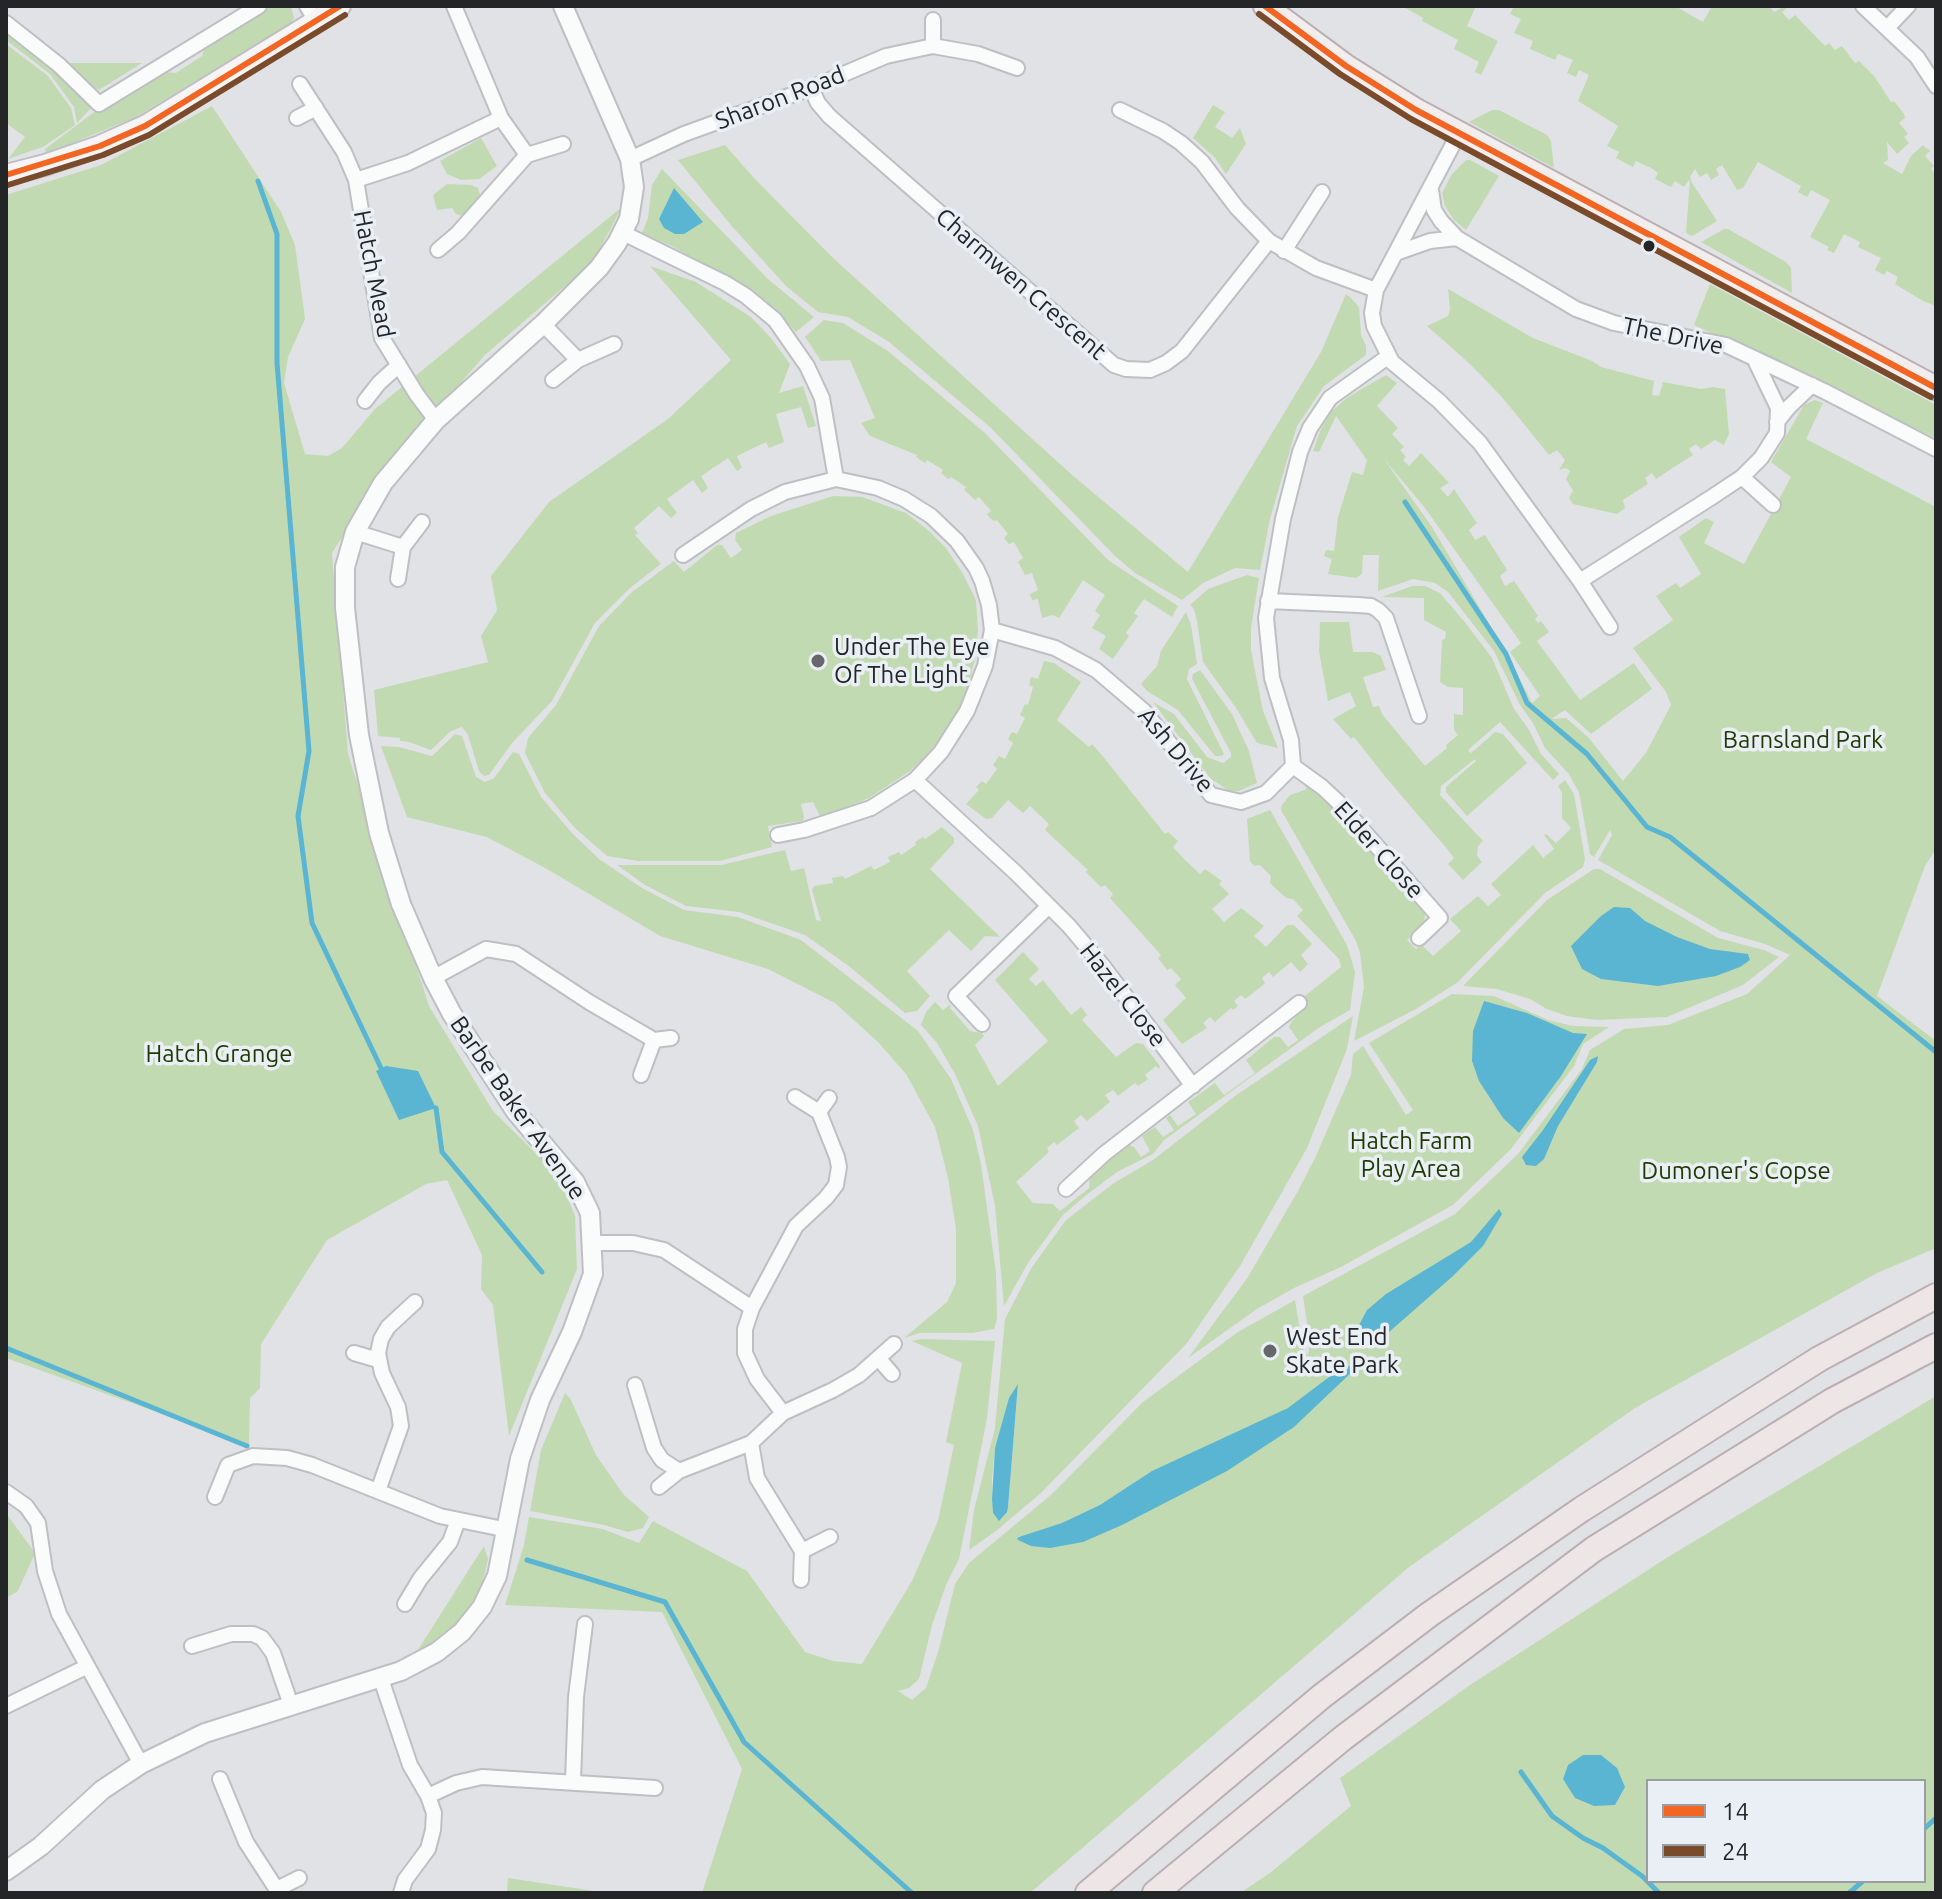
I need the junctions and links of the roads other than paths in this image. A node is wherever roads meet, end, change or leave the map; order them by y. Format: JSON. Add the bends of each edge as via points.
{"nodes":[{"id":1,"x":259,"y":6,"type":"edge"},
{"id":2,"x":340,"y":6,"type":"edge"},
{"id":3,"x":455,"y":6,"type":"edge"},
{"id":4,"x":563,"y":6,"type":"edge"},
{"id":5,"x":1265,"y":6,"type":"edge"},
{"id":6,"x":1863,"y":6,"type":"edge"},
{"id":7,"x":1908,"y":6,"type":"edge"},
{"id":8,"x":312,"y":13,"type":"edge"},
{"id":9,"x":933,"y":20,"type":"dead end"},
{"id":10,"x":6,"y":23,"type":"edge"},
{"id":11,"x":1887,"y":28,"type":"junction"},
{"id":12,"x":933,"y":46,"type":"junction"},
{"id":13,"x":1017,"y":68,"type":"dead end"},
{"id":14,"x":300,"y":84,"type":"dead end"},
{"id":15,"x":1936,"y":86,"type":"edge"},
{"id":16,"x":811,"y":88,"type":"junction"},
{"id":17,"x":316,"y":108,"type":"junction"},
{"id":18,"x":1120,"y":110,"type":"dead end"},
{"id":19,"x":297,"y":118,"type":"dead end"},
{"id":20,"x":501,"y":118,"type":"junction"},
{"id":21,"x":1459,"y":133,"type":"junction"},
{"id":22,"x":563,"y":144,"type":"dead end"},
{"id":23,"x":527,"y":155,"type":"junction"},
{"id":24,"x":630,"y":159,"type":"junction"},
{"id":25,"x":6,"y":175,"type":"edge"},
{"id":26,"x":356,"y":180,"type":"junction"},
{"id":27,"x":1431,"y":190,"type":"junction"},
{"id":28,"x":1322,"y":192,"type":"dead end"},
{"id":29,"x":623,"y":233,"type":"junction"},
{"id":30,"x":1457,"y":238,"type":"junction"},
{"id":31,"x":1269,"y":241,"type":"junction"},
{"id":32,"x":438,"y":250,"type":"dead end"},
{"id":33,"x":1284,"y":251,"type":"junction"},
{"id":34,"x":1396,"y":253,"type":"junction"},
{"id":35,"x":1376,"y":290,"type":"junction"},
{"id":36,"x":543,"y":324,"type":"junction"},
{"id":37,"x":614,"y":344,"type":"dead end"},
{"id":38,"x":1389,"y":356,"type":"junction"},
{"id":39,"x":1754,"y":358,"type":"junction"},
{"id":40,"x":578,"y":360,"type":"junction"},
{"id":41,"x":399,"y":365,"type":"junction"},
{"id":42,"x":553,"y":380,"type":"dead end"},
{"id":43,"x":1812,"y":385,"type":"junction"},
{"id":44,"x":1936,"y":388,"type":"edge"},
{"id":45,"x":365,"y":401,"type":"dead end"},
{"id":46,"x":436,"y":420,"type":"junction"},
{"id":47,"x":1777,"y":422,"type":"junction"},
{"id":48,"x":1936,"y":449,"type":"edge"},
{"id":49,"x":1742,"y":477,"type":"junction"},
{"id":50,"x":836,"y":479,"type":"junction"},
{"id":51,"x":1773,"y":505,"type":"dead end"},
{"id":52,"x":422,"y":522,"type":"dead end"},
{"id":53,"x":355,"y":532,"type":"junction"},
{"id":54,"x":403,"y":547,"type":"junction"},
{"id":55,"x":683,"y":555,"type":"dead end"},
{"id":56,"x":398,"y":579,"type":"dead end"},
{"id":57,"x":1580,"y":581,"type":"junction"},
{"id":58,"x":1268,"y":601,"type":"junction"},
{"id":59,"x":1610,"y":627,"type":"dead end"},
{"id":60,"x":992,"y":630,"type":"junction"},
{"id":61,"x":1419,"y":716,"type":"dead end"},
{"id":62,"x":1293,"y":766,"type":"junction"},
{"id":63,"x":915,"y":780,"type":"junction"},
{"id":64,"x":778,"y":835,"type":"dead end"},
{"id":65,"x":1049,"y":906,"type":"junction"},
{"id":66,"x":1419,"y":938,"type":"dead end"},
{"id":67,"x":433,"y":978,"type":"junction"},
{"id":68,"x":1299,"y":1003,"type":"dead end"},
{"id":69,"x":982,"y":1024,"type":"dead end"},
{"id":70,"x":671,"y":1038,"type":"dead end"},
{"id":71,"x":654,"y":1040,"type":"junction"},
{"id":72,"x":641,"y":1075,"type":"dead end"},
{"id":73,"x":1193,"y":1086,"type":"junction"},
{"id":74,"x":795,"y":1097,"type":"dead end"},
{"id":75,"x":829,"y":1098,"type":"dead end"},
{"id":76,"x":819,"y":1112,"type":"junction"},
{"id":77,"x":1066,"y":1189,"type":"dead end"},
{"id":78,"x":593,"y":1243,"type":"junction"},
{"id":79,"x":1936,"y":1296,"type":"edge"},
{"id":80,"x":415,"y":1302,"type":"dead end"},
{"id":81,"x":752,"y":1308,"type":"junction"},
{"id":82,"x":894,"y":1344,"type":"dead end"},
{"id":83,"x":1936,"y":1346,"type":"edge"},
{"id":84,"x":354,"y":1353,"type":"dead end"},
{"id":85,"x":879,"y":1359,"type":"junction"},
{"id":86,"x":378,"y":1360,"type":"junction"},
{"id":87,"x":892,"y":1374,"type":"dead end"},
{"id":88,"x":635,"y":1385,"type":"dead end"},
{"id":89,"x":783,"y":1413,"type":"junction"},
{"id":90,"x":751,"y":1443,"type":"junction"},
{"id":91,"x":679,"y":1471,"type":"junction"},
{"id":92,"x":659,"y":1487,"type":"dead end"},
{"id":93,"x":378,"y":1491,"type":"junction"},
{"id":94,"x":6,"y":1492,"type":"edge"},
{"id":95,"x":215,"y":1497,"type":"dead end"},
{"id":96,"x":458,"y":1520,"type":"junction"},
{"id":97,"x":508,"y":1530,"type":"junction"},
{"id":98,"x":830,"y":1537,"type":"dead end"},
{"id":99,"x":802,"y":1551,"type":"junction"},
{"id":100,"x":801,"y":1580,"type":"dead end"},
{"id":101,"x":405,"y":1604,"type":"dead end"},
{"id":102,"x":585,"y":1624,"type":"dead end"},
{"id":103,"x":192,"y":1646,"type":"dead end"},
{"id":104,"x":86,"y":1667,"type":"junction"},
{"id":105,"x":380,"y":1676,"type":"junction"},
{"id":106,"x":291,"y":1705,"type":"junction"},
{"id":107,"x":6,"y":1706,"type":"edge"},
{"id":108,"x":141,"y":1764,"type":"junction"},
{"id":109,"x":220,"y":1779,"type":"dead end"},
{"id":110,"x":573,"y":1781,"type":"junction"},
{"id":111,"x":655,"y":1788,"type":"dead end"},
{"id":112,"x":428,"y":1796,"type":"junction"},
{"id":113,"x":6,"y":1871,"type":"edge"},
{"id":114,"x":299,"y":1878,"type":"dead end"},
{"id":115,"x":278,"y":1891,"type":"edge"},
{"id":116,"x":401,"y":1893,"type":"edge"},
{"id":117,"x":1088,"y":1893,"type":"edge"},
{"id":118,"x":1155,"y":1893,"type":"edge"}],
"edges":[{"from":1,"to":10,"type":"street","via":[[99,104]]},
{"from":2,"to":8,"type":"main road"},
{"from":3,"to":20,"type":"street"},
{"from":4,"to":24,"type":"street","name":"Barbe Baker Avenue"},
{"from":5,"to":21,"type":"main road","via":[[1352,70]]},
{"from":6,"to":11,"type":"street"},
{"from":7,"to":11,"type":"street"},
{"from":8,"to":25,"type":"main road","via":[[145,126]]},
{"from":9,"to":12,"type":"street"},
{"from":11,"to":15,"type":"street","via":[[1917,57]]},
{"from":12,"to":13,"type":"street","name":"Sharon Road"},
{"from":12,"to":16,"type":"street","name":"Sharon Road","via":[[886,56]]},
{"from":14,"to":17,"type":"street","name":"Hatch Mead"},
{"from":16,"to":24,"type":"street","name":"Sharon Road"},
{"from":16,"to":31,"type":"street","name":"Charmwen Crescent","via":[[829,116],[1114,365],[1150,370],[1182,351]]},
{"from":17,"to":19,"type":"street"},
{"from":17,"to":26,"type":"street","name":"Hatch Mead"},
{"from":18,"to":31,"type":"street","via":[[1181,143]]},
{"from":20,"to":23,"type":"street"},
{"from":20,"to":26,"type":"street","name":"Hatch Mead","via":[[408,163]]},
{"from":21,"to":27,"type":"street"},
{"from":21,"to":44,"type":"main road"},
{"from":22,"to":23,"type":"street"},
{"from":23,"to":32,"type":"street"},
{"from":24,"to":29,"type":"street","name":"Barbe Baker Avenue","via":[[634,195]]},
{"from":26,"to":41,"type":"street","name":"Hatch Mead","via":[[382,338]]},
{"from":27,"to":30,"type":"street","name":"The Drive","via":[[1434,210]]},
{"from":27,"to":34,"type":"street"},
{"from":28,"to":33,"type":"street"},
{"from":29,"to":36,"type":"street","name":"Barbe Baker Avenue","via":[[605,260]]},
{"from":29,"to":50,"type":"street","via":[[725,283],[775,320],[822,398]]},
{"from":30,"to":34,"type":"street"},
{"from":30,"to":39,"type":"street","name":"The Drive","via":[[1576,309],[1614,323],[1726,345]]},
{"from":31,"to":33,"type":"street"},
{"from":33,"to":35,"type":"street"},
{"from":34,"to":35,"type":"street"},
{"from":35,"to":38,"type":"street","via":[[1374,326]]},
{"from":36,"to":40,"type":"street"},
{"from":36,"to":46,"type":"street","name":"Barbe Baker Avenue"},
{"from":37,"to":40,"type":"street"},
{"from":38,"to":57,"type":"street","via":[[1480,443]]},
{"from":38,"to":58,"type":"street","via":[[1330,398],[1310,428],[1283,519]]},
{"from":39,"to":43,"type":"street","name":"The Drive"},
{"from":39,"to":47,"type":"street","via":[[1778,408]]},
{"from":40,"to":42,"type":"street"},
{"from":41,"to":45,"type":"street","name":"Hatch Mead"},
{"from":41,"to":46,"type":"street","name":"Hatch Mead"},
{"from":43,"to":47,"type":"street"},
{"from":43,"to":48,"type":"street","name":"The Drive"},
{"from":46,"to":53,"type":"street","name":"Barbe Baker Avenue","via":[[383,483]]},
{"from":47,"to":49,"type":"street","via":[[1777,433]]},
{"from":49,"to":51,"type":"street"},
{"from":49,"to":57,"type":"street"},
{"from":50,"to":55,"type":"street","via":[[785,492]]},
{"from":50,"to":60,"type":"street","via":[[904,499],[957,541],[982,581]]},
{"from":52,"to":54,"type":"street"},
{"from":53,"to":54,"type":"street"},
{"from":53,"to":67,"type":"street","name":"Barbe Baker Avenue","via":[[345,567],[345,608],[359,735],[379,833],[401,904]]},
{"from":54,"to":56,"type":"street"},
{"from":57,"to":59,"type":"street"},
{"from":58,"to":61,"type":"street","via":[[1378,610],[1386,618]]},
{"from":58,"to":62,"type":"street","via":[[1272,678],[1291,740]]},
{"from":60,"to":62,"type":"street","name":"Ash Drive","via":[[1040,642],[1096,670],[1144,711],[1211,795],[1250,800],[1279,783]]},
{"from":60,"to":63,"type":"street","via":[[967,711]]},
{"from":62,"to":66,"type":"street","name":"Elder Close","via":[[1337,801],[1440,918]]},
{"from":63,"to":64,"type":"street","via":[[868,809]]},
{"from":63,"to":65,"type":"street","name":"Hazel Close"},
{"from":65,"to":69,"type":"street","via":[[956,996]]},
{"from":65,"to":73,"type":"street","name":"Hazel Close","via":[[1102,965]]},
{"from":67,"to":71,"type":"street","via":[[486,949],[516,954]]},
{"from":67,"to":78,"type":"street","name":"Barbe Baker Avenue","via":[[516,1112],[575,1182],[590,1213]]},
{"from":68,"to":73,"type":"street"},
{"from":70,"to":71,"type":"street"},
{"from":71,"to":72,"type":"street"},
{"from":73,"to":77,"type":"street"},
{"from":74,"to":76,"type":"street"},
{"from":75,"to":76,"type":"street"},
{"from":76,"to":81,"type":"street","via":[[837,1157],[836,1185],[796,1226]]},
{"from":78,"to":81,"type":"street","via":[[664,1250]]},
{"from":78,"to":97,"type":"street","name":"Barbe Baker Avenue","via":[[593,1274],[520,1459]]},
{"from":79,"to":117,"type":"highway","via":[[1819,1359],[1582,1509],[1430,1614],[1322,1696]]},
{"from":80,"to":86,"type":"street","via":[[388,1327]]},
{"from":81,"to":89,"type":"street","via":[[745,1353]]},
{"from":82,"to":85,"type":"street"},
{"from":83,"to":118,"type":"highway","via":[[1832,1401],[1594,1549],[1343,1738]]},
{"from":84,"to":86,"type":"street"},
{"from":85,"to":87,"type":"street"},
{"from":85,"to":89,"type":"street","via":[[833,1390]]},
{"from":86,"to":93,"type":"street","via":[[401,1426]]},
{"from":88,"to":91,"type":"street","via":[[654,1448]]},
{"from":89,"to":90,"type":"street"},
{"from":90,"to":91,"type":"street"},
{"from":90,"to":99,"type":"street","via":[[757,1478]]},
{"from":91,"to":92,"type":"street"},
{"from":93,"to":95,"type":"street","via":[[312,1465],[253,1456],[228,1465]]},
{"from":93,"to":96,"type":"street"},
{"from":94,"to":104,"type":"street","via":[[38,1523],[52,1594]]},
{"from":96,"to":97,"type":"street"},
{"from":96,"to":101,"type":"street","via":[[450,1542]]},
{"from":97,"to":105,"type":"street","name":"Barbe Baker Avenue","via":[[497,1576],[472,1620],[429,1657]]},
{"from":98,"to":99,"type":"street"},
{"from":99,"to":100,"type":"street"},
{"from":102,"to":110,"type":"street"},
{"from":103,"to":106,"type":"street","via":[[231,1634],[262,1638],[273,1653]]},
{"from":104,"to":107,"type":"street"},
{"from":104,"to":108,"type":"street"},
{"from":105,"to":106,"type":"street","name":"Barbe Baker Avenue"},
{"from":105,"to":112,"type":"street","via":[[410,1765]]},
{"from":106,"to":108,"type":"street","name":"Barbe Baker Avenue","via":[[205,1733]]},
{"from":108,"to":113,"type":"street","name":"Barbe Baker Avenue"},
{"from":109,"to":115,"type":"street","via":[[241,1832]]},
{"from":110,"to":111,"type":"street"},
{"from":110,"to":112,"type":"street","via":[[482,1777]]},
{"from":112,"to":116,"type":"street","via":[[434,1813],[431,1840]]},
{"from":114,"to":115,"type":"street"}]}
